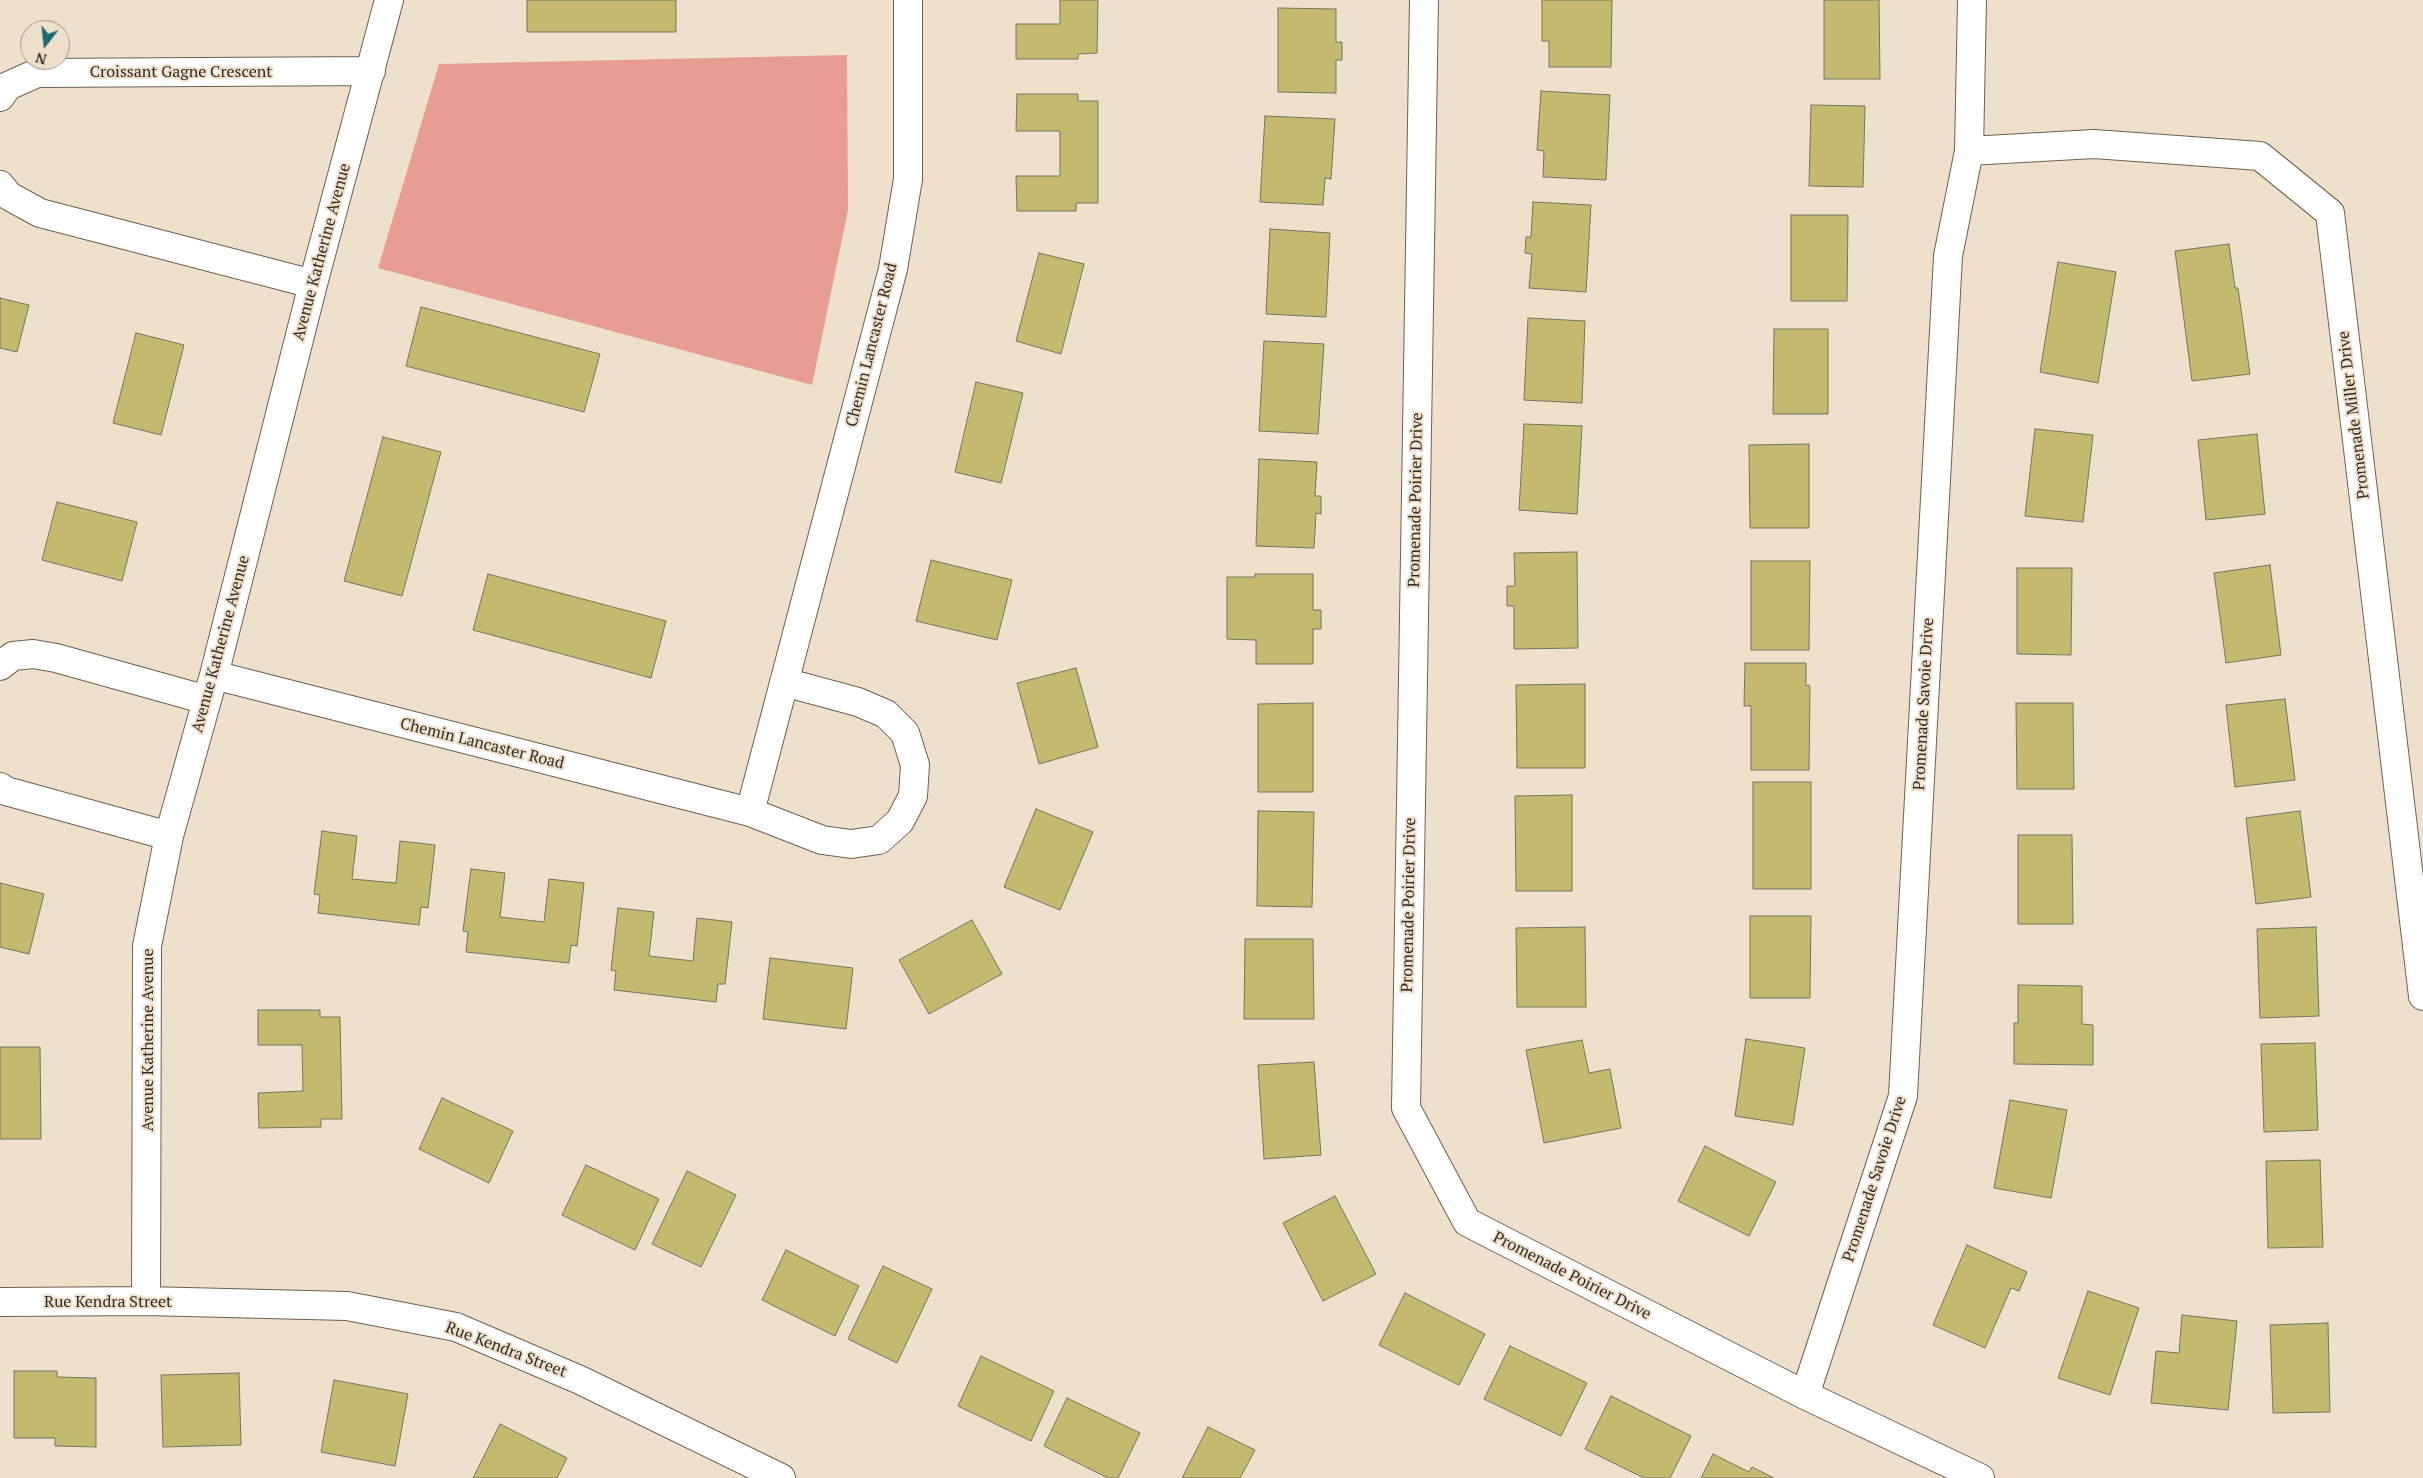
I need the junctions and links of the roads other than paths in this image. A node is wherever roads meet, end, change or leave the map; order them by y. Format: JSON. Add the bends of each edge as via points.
{"nodes":[{"id":1,"x":389,"y":0,"type":"edge"},
{"id":2,"x":908,"y":0,"type":"edge"},
{"id":3,"x":1424,"y":0,"type":"edge"},
{"id":4,"x":1972,"y":0,"type":"edge"},
{"id":5,"x":371,"y":71,"type":"junction"},
{"id":6,"x":0,"y":97,"type":"edge"},
{"id":7,"x":1969,"y":151,"type":"junction"},
{"id":8,"x":0,"y":185,"type":"edge"},
{"id":9,"x":313,"y":284,"type":"junction"},
{"id":10,"x":0,"y":666,"type":"edge"},
{"id":11,"x":784,"y":682,"type":"junction"},
{"id":12,"x":210,"y":688,"type":"junction"},
{"id":13,"x":0,"y":787,"type":"edge"},
{"id":14,"x":750,"y":812,"type":"junction"},
{"id":15,"x":169,"y":836,"type":"junction"},
{"id":16,"x":2423,"y":996,"type":"edge"},
{"id":17,"x":146,"y":1301,"type":"junction"},
{"id":18,"x":0,"y":1302,"type":"edge"},
{"id":19,"x":1805,"y":1395,"type":"junction"},
{"id":20,"x":781,"y":1478,"type":"edge"},
{"id":21,"x":1980,"y":1478,"type":"edge"}],
"edges":[{"from":1,"to":5,"type":"street","name":"Avenue Katherine Avenue"},
{"from":2,"to":11,"type":"street","name":"Chemin Lancaster Road","via":[[908,179],[893,269]]},
{"from":3,"to":19,"type":"street","name":"Promenade Poirier Drive","via":[[1406,1108],[1467,1222]]},
{"from":4,"to":7,"type":"street","name":"Promenade Savoie Drive"},
{"from":5,"to":6,"type":"street","name":"Croissant Gagne Crescent","via":[[37,73],[8,86]]},
{"from":5,"to":9,"type":"street","name":"Avenue Katherine Avenue"},
{"from":7,"to":16,"type":"street","name":"Promenade Miller Drive","via":[[2094,144],[2260,156],[2330,213]]},
{"from":7,"to":19,"type":"street","name":"Promenade Savoie Drive","via":[[1948,256],[1903,1096]]},
{"from":8,"to":9,"type":"street","via":[[9,196],[40,213]]},
{"from":9,"to":12,"type":"street","name":"Avenue Katherine Avenue"},
{"from":10,"to":12,"type":"street","name":"Chemin Lancaster Road","via":[[13,656],[33,654]]},
{"from":11,"to":14,"type":"street","name":"Chemin Lancaster Road"},
{"from":11,"to":14,"type":"street","name":"Chemin Lancaster Road","via":[[858,702],[886,714],[906,734],[915,764],[913,796],[900,821],[878,840],[851,844],[822,840]]},
{"from":12,"to":14,"type":"street","name":"Chemin Lancaster Road"},
{"from":12,"to":15,"type":"street","name":"Avenue Katherine Avenue"},
{"from":13,"to":15,"type":"street"},
{"from":15,"to":17,"type":"street","name":"Avenue Katherine Avenue","via":[[147,946]]},
{"from":17,"to":18,"type":"street","name":"Rue Kendra Street"},
{"from":17,"to":20,"type":"street","name":"Rue Kendra Street","via":[[347,1306],[456,1327],[580,1380]]},
{"from":19,"to":21,"type":"street","name":"Promenade Poirier Drive"}]}
